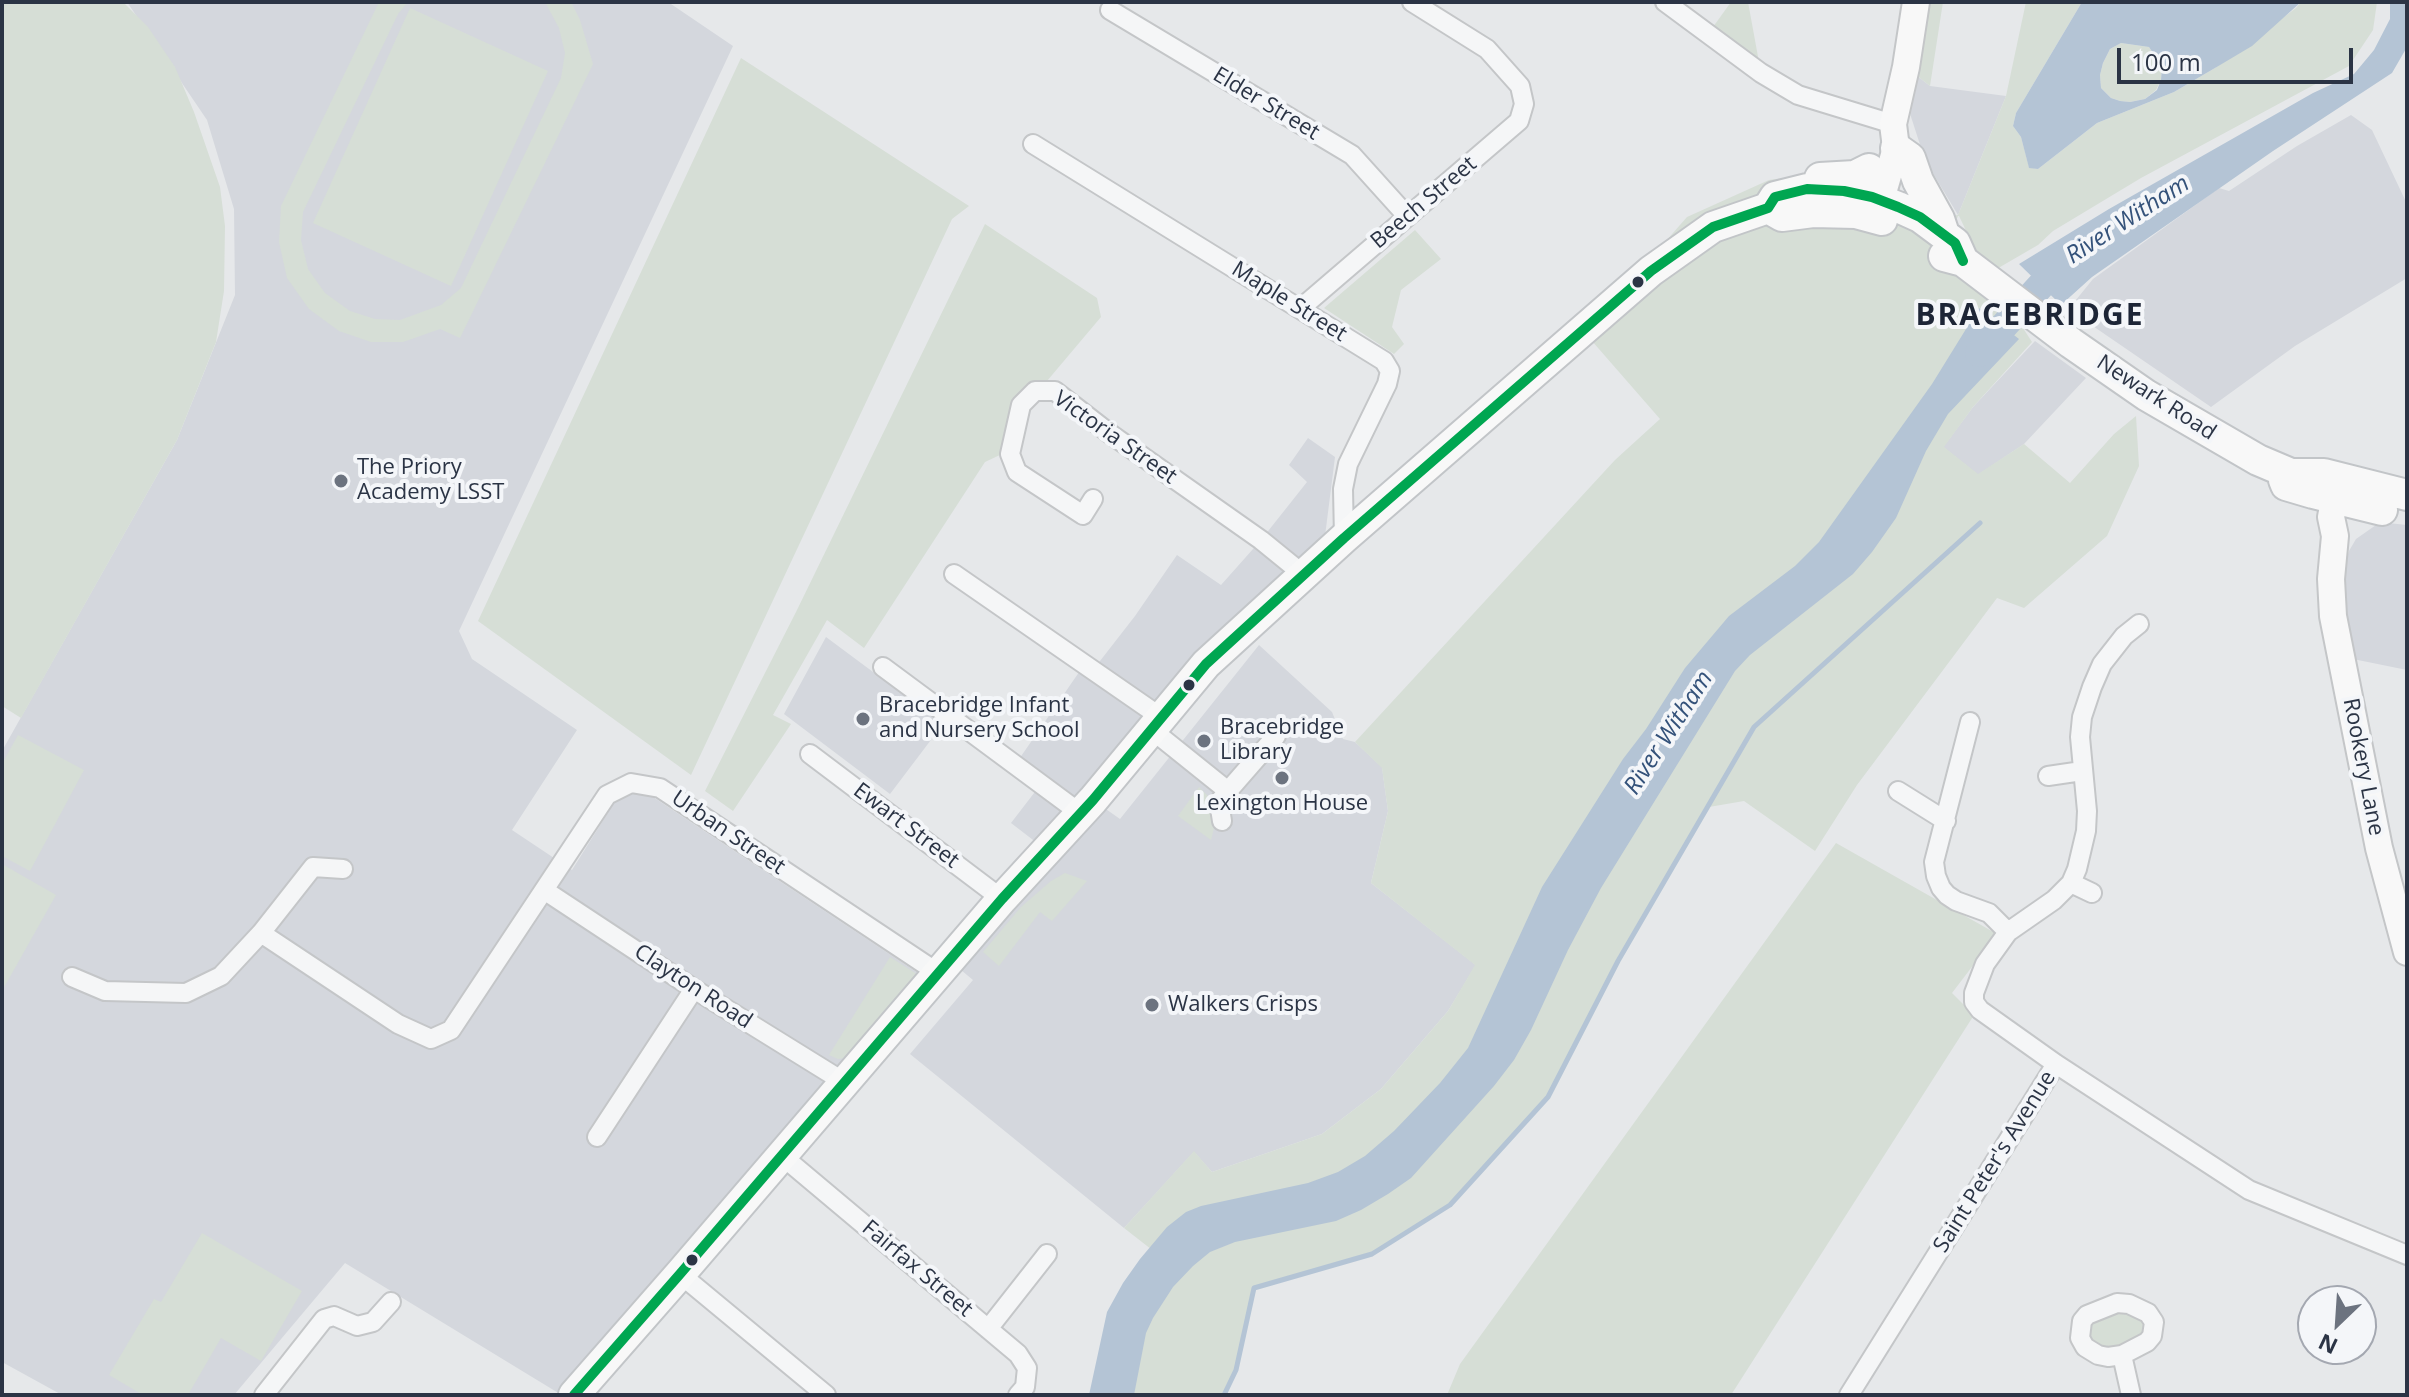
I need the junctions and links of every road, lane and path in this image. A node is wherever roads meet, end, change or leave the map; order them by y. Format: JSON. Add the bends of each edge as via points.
{"nodes":[{"id":1,"x":1412,"y":2,"type":"edge"},
{"id":2,"x":1665,"y":2,"type":"edge"},
{"id":3,"x":1916,"y":2,"type":"edge"},
{"id":4,"x":1110,"y":10,"type":"dead end"},
{"id":5,"x":1894,"y":134,"type":"junction"},
{"id":6,"x":1033,"y":144,"type":"dead end"},
{"id":7,"x":1869,"y":199,"type":"junction"},
{"id":8,"x":1768,"y":208,"type":"junction"},
{"id":9,"x":1407,"y":216,"type":"junction"},
{"id":10,"x":1944,"y":234,"type":"junction"},
{"id":11,"x":1963,"y":261,"type":"junction"},
{"id":12,"x":1301,"y":308,"type":"junction"},
{"id":13,"x":2348,"y":491,"type":"junction"},
{"id":14,"x":2407,"y":495,"type":"edge"},
{"id":15,"x":1093,"y":499,"type":"dead end"},
{"id":16,"x":2407,"y":514,"type":"edge"},
{"id":17,"x":1344,"y":538,"type":"junction"},
{"id":18,"x":954,"y":574,"type":"dead end"},
{"id":19,"x":1304,"y":575,"type":"junction"},
{"id":20,"x":2139,"y":624,"type":"dead end"},
{"id":21,"x":883,"y":667,"type":"dead end"},
{"id":22,"x":1970,"y":722,"type":"dead end"},
{"id":23,"x":1157,"y":724,"type":"junction"},
{"id":24,"x":1276,"y":736,"type":"dead end"},
{"id":25,"x":810,"y":754,"type":"dead end"},
{"id":26,"x":2082,"y":771,"type":"junction"},
{"id":27,"x":2048,"y":776,"type":"dead end"},
{"id":28,"x":1228,"y":791,"type":"junction"},
{"id":29,"x":1898,"y":791,"type":"dead end"},
{"id":30,"x":1080,"y":813,"type":"junction"},
{"id":31,"x":1222,"y":821,"type":"dead end"},
{"id":32,"x":1946,"y":821,"type":"junction"},
{"id":33,"x":343,"y":869,"type":"dead end"},
{"id":34,"x":2071,"y":883,"type":"junction"},
{"id":35,"x":544,"y":890,"type":"junction"},
{"id":36,"x":2092,"y":893,"type":"dead end"},
{"id":37,"x":1002,"y":899,"type":"junction"},
{"id":38,"x":2008,"y":932,"type":"junction"},
{"id":39,"x":261,"y":933,"type":"junction"},
{"id":40,"x":2407,"y":950,"type":"edge"},
{"id":41,"x":938,"y":973,"type":"junction"},
{"id":42,"x":72,"y":977,"type":"dead end"},
{"id":43,"x":694,"y":989,"type":"junction"},
{"id":44,"x":2056,"y":1064,"type":"junction"},
{"id":45,"x":844,"y":1082,"type":"junction"},
{"id":46,"x":597,"y":1137,"type":"dead end"},
{"id":47,"x":781,"y":1155,"type":"junction"},
{"id":48,"x":1047,"y":1254,"type":"dead end"},
{"id":49,"x":2407,"y":1255,"type":"edge"},
{"id":50,"x":680,"y":1274,"type":"junction"},
{"id":51,"x":391,"y":1302,"type":"dead end"},
{"id":52,"x":988,"y":1329,"type":"junction"},
{"id":53,"x":2122,"y":1355,"type":"dead end"},
{"id":54,"x":582,"y":1392,"type":"edge"},
{"id":55,"x":264,"y":1395,"type":"edge"},
{"id":56,"x":826,"y":1395,"type":"edge"},
{"id":57,"x":1018,"y":1395,"type":"edge"},
{"id":58,"x":1849,"y":1395,"type":"edge"},
{"id":59,"x":2131,"y":1395,"type":"edge"}],
"edges":[{"from":1,"to":9,"type":"street","name":"Beech Street","via":[[1487,49],[1520,86],[1524,104],[1509,132]]},
{"from":2,"to":5,"type":"street","via":[[1798,95]]},
{"from":3,"to":5,"type":"street"},
{"from":4,"to":9,"type":"street","name":"Elder Street","via":[[1352,155]]},
{"from":5,"to":7,"type":"street","via":[[1876,144]]},
{"from":5,"to":10,"type":"main road"},
{"from":6,"to":12,"type":"street","name":"Maple Street"},
{"from":7,"to":8,"type":"main road","name":"Newark Road","via":[[1782,216]]},
{"from":7,"to":8,"type":"main road","name":"Newark Road","via":[[1855,176],[1816,178],[1807,189],[1775,197]]},
{"from":7,"to":10,"type":"main road","name":"Newark Road","via":[[1920,217]]},
{"from":7,"to":11,"type":"main road","name":"Newark Road","via":[[1943,256]]},
{"from":8,"to":17,"type":"main road","name":"Newark Road","via":[[1713,227],[1651,271]]},
{"from":9,"to":12,"type":"street","name":"Beech Street"},
{"from":10,"to":11,"type":"main road","name":"Newark Road"},
{"from":11,"to":13,"type":"main road","name":"Newark Road","via":[[2146,395],[2231,446],[2291,474],[2324,474]]},
{"from":12,"to":17,"type":"street","name":"Maple Street","via":[[1384,361],[1390,371],[1348,464]]},
{"from":13,"to":14,"type":"main road","name":"Newark Road"},
{"from":13,"to":16,"type":"main road","name":"Newark Road"},
{"from":13,"to":40,"type":"street","name":"Rookery Lane","via":[[2348,522],[2335,536],[2333,616],[2379,848]]},
{"from":15,"to":19,"type":"street","name":"Victoria Street","via":[[1083,515],[1017,472],[1010,454],[1021,405],[1035,391],[1055,391]]},
{"from":17,"to":19,"type":"main road","name":"Newark Road"},
{"from":18,"to":23,"type":"street"},
{"from":19,"to":23,"type":"main road","name":"Newark Road","via":[[1206,664]]},
{"from":20,"to":26,"type":"street","via":[[2119,628],[2092,687],[2082,717]]},
{"from":21,"to":30,"type":"street"},
{"from":22,"to":32,"type":"street"},
{"from":23,"to":28,"type":"street"},
{"from":23,"to":30,"type":"main road","name":"Newark Road"},
{"from":24,"to":28,"type":"street"},
{"from":25,"to":37,"type":"street","name":"Ewart Street"},
{"from":26,"to":27,"type":"street"},
{"from":26,"to":34,"type":"street","via":[[2086,831]]},
{"from":28,"to":31,"type":"street","via":[[1219,802]]},
{"from":29,"to":32,"type":"street"},
{"from":30,"to":37,"type":"main road","name":"Newark Road"},
{"from":32,"to":38,"type":"street","via":[[1934,862],[1941,888],[1956,901],[1989,913]]},
{"from":33,"to":39,"type":"street","via":[[313,867]]},
{"from":34,"to":36,"type":"street"},
{"from":34,"to":38,"type":"street"},
{"from":35,"to":39,"type":"street","name":"Urban Street","via":[[451,1030],[431,1039],[398,1024]]},
{"from":35,"to":41,"type":"street","name":"Urban Street","via":[[607,795],[631,783],[660,788]]},
{"from":35,"to":43,"type":"street","name":"Clayton Road"},
{"from":37,"to":41,"type":"main road","name":"Newark Road"},
{"from":38,"to":44,"type":"street","via":[[1977,980],[1974,1002]]},
{"from":39,"to":42,"type":"street","via":[[221,976],[186,993],[105,991]]},
{"from":41,"to":45,"type":"main road","name":"Newark Road"},
{"from":43,"to":45,"type":"street","name":"Clayton Road"},
{"from":43,"to":46,"type":"street"},
{"from":44,"to":49,"type":"street","name":"Saint Peter's Avenue","via":[[2249,1190]]},
{"from":44,"to":58,"type":"street","name":"Saint Peter's Avenue"},
{"from":45,"to":47,"type":"main road","name":"Newark Road"},
{"from":47,"to":50,"type":"main road","name":"Newark Road"},
{"from":47,"to":52,"type":"street","name":"Fairfax Street"},
{"from":48,"to":52,"type":"street"},
{"from":50,"to":54,"type":"main road","name":"Newark Road"},
{"from":50,"to":56,"type":"street"},
{"from":51,"to":55,"type":"street","via":[[373,1322],[357,1326],[334,1316],[324,1319]]},
{"from":52,"to":57,"type":"street","name":"Fairfax Street","via":[[1027,1368],[1025,1387]]},
{"from":53,"to":59,"type":"street"}]}
